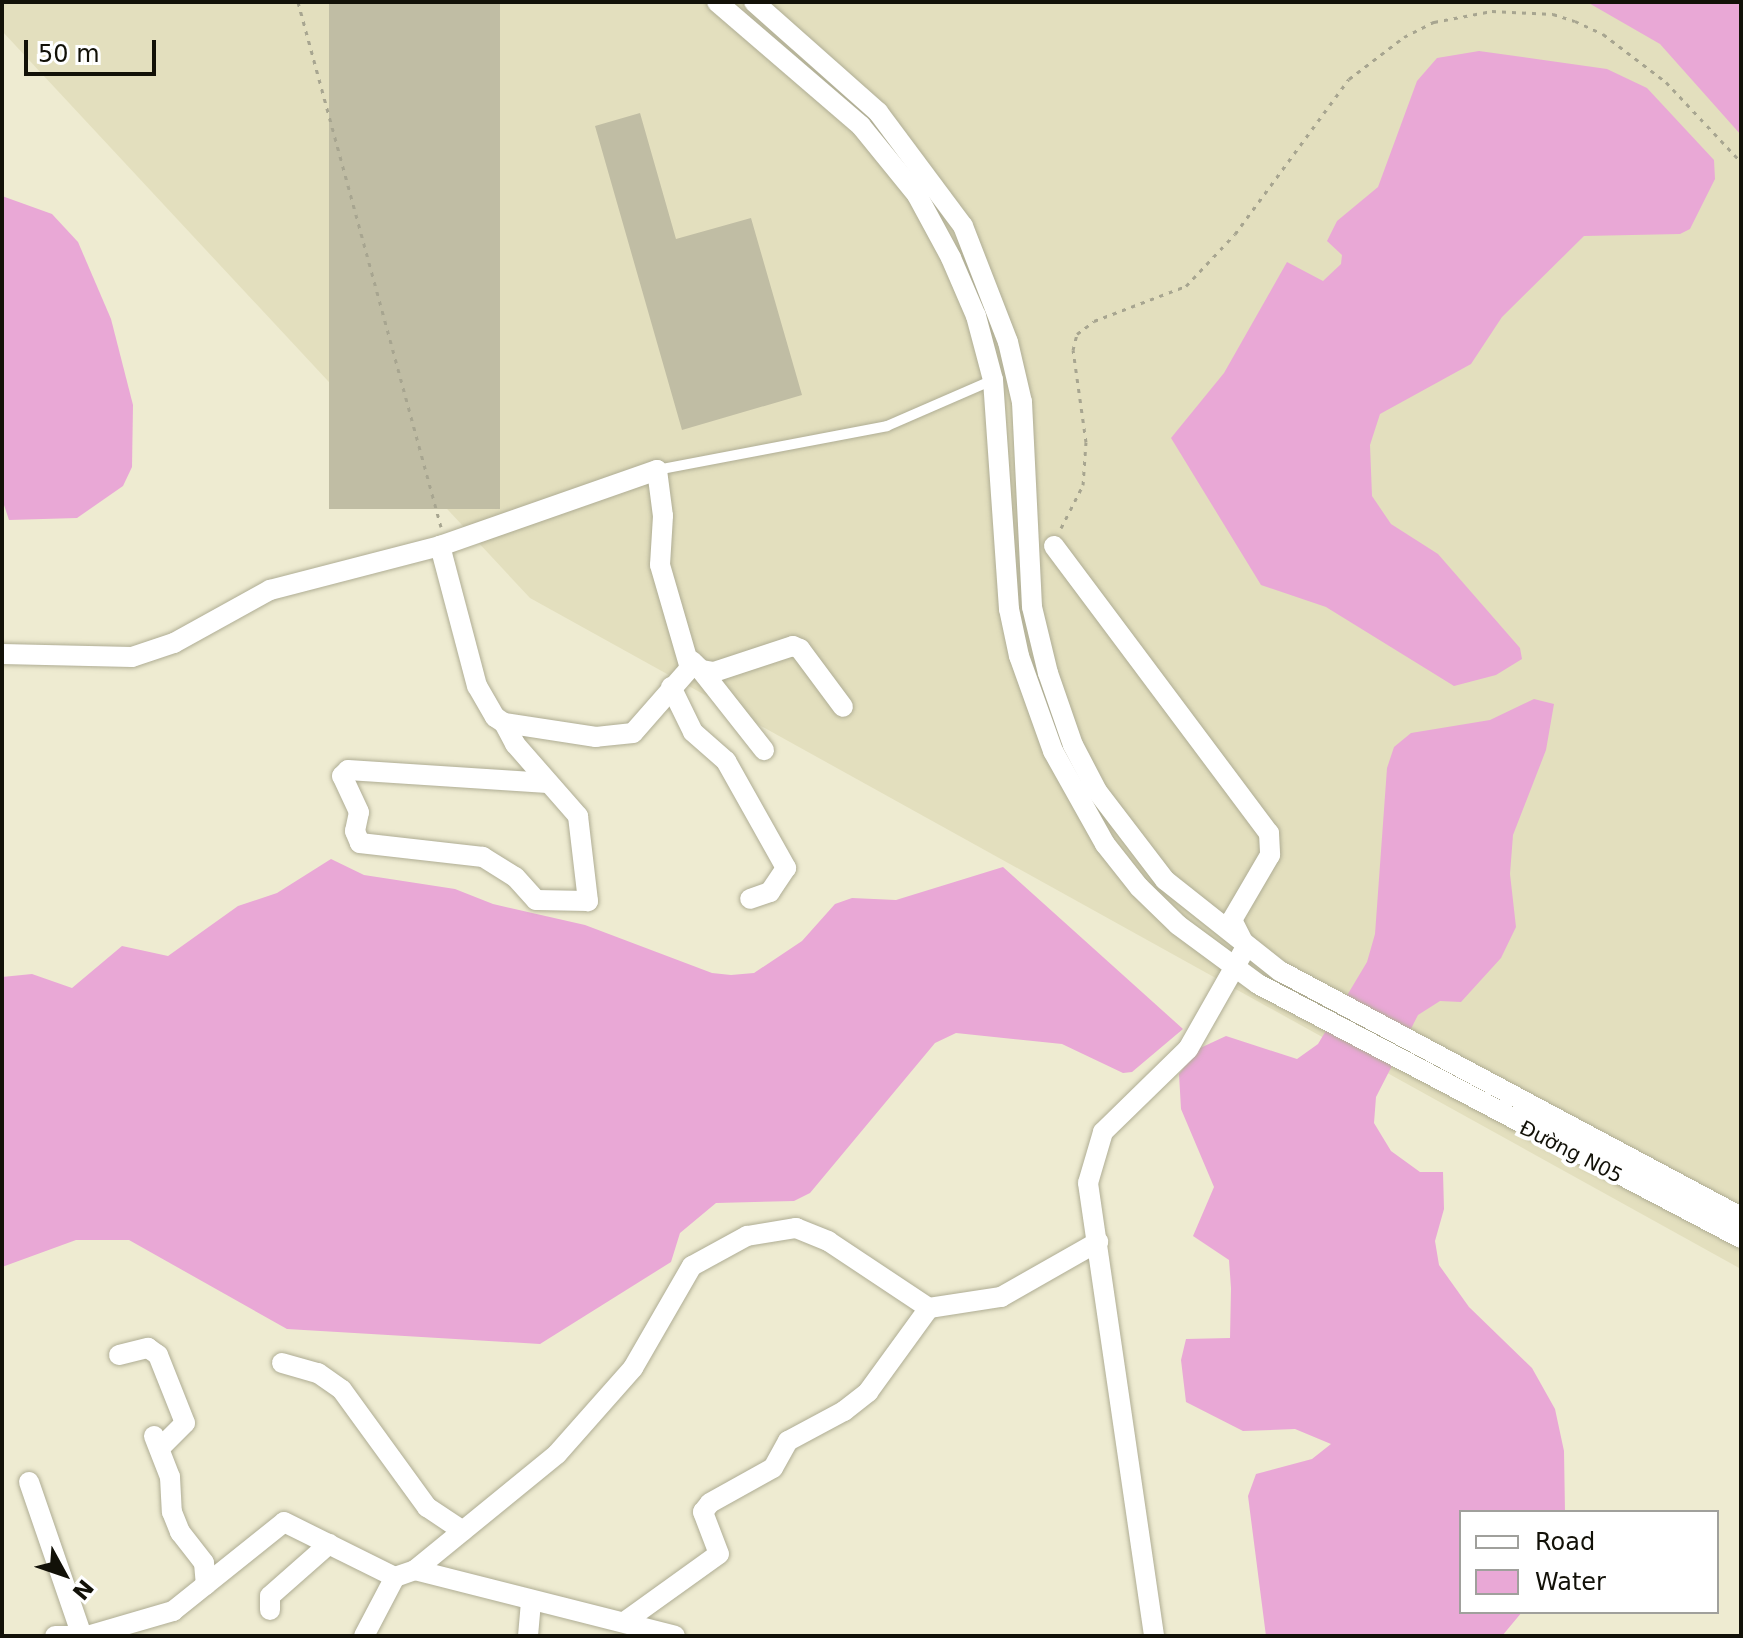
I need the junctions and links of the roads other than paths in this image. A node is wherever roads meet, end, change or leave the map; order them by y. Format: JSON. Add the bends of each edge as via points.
{"nodes":[{"id":1,"x":717,"y":2,"type":"edge"},
{"id":2,"x":754,"y":2,"type":"edge"},
{"id":3,"x":993,"y":380,"type":"junction"},
{"id":4,"x":657,"y":470,"type":"junction"},
{"id":5,"x":440,"y":546,"type":"junction"},
{"id":6,"x":1054,"y":546,"type":"road end"},
{"id":7,"x":2,"y":654,"type":"edge"},
{"id":8,"x":696,"y":666,"type":"junction"},
{"id":9,"x":671,"y":687,"type":"junction"},
{"id":10,"x":843,"y":707,"type":"dead end"},
{"id":11,"x":504,"y":723,"type":"junction"},
{"id":12,"x":764,"y":750,"type":"dead end"},
{"id":13,"x":548,"y":783,"type":"junction"},
{"id":14,"x":750,"y":899,"type":"dead end"},
{"id":15,"x":1246,"y":947,"type":"junction"},
{"id":16,"x":1234,"y":969,"type":"junction"},
{"id":17,"x":1741,"y":1217,"type":"edge"},
{"id":18,"x":1741,"y":1238,"type":"edge"},
{"id":19,"x":1098,"y":1242,"type":"junction"},
{"id":20,"x":929,"y":1308,"type":"junction"},
{"id":21,"x":119,"y":1355,"type":"dead end"},
{"id":22,"x":282,"y":1363,"type":"dead end"},
{"id":23,"x":29,"y":1482,"type":"dead end"},
{"id":24,"x":463,"y":1531,"type":"junction"},
{"id":25,"x":329,"y":1544,"type":"junction"},
{"id":26,"x":415,"y":1570,"type":"junction"},
{"id":27,"x":395,"y":1577,"type":"junction"},
{"id":28,"x":206,"y":1585,"type":"junction"},
{"id":29,"x":531,"y":1600,"type":"junction"},
{"id":30,"x":270,"y":1610,"type":"dead end"},
{"id":31,"x":627,"y":1620,"type":"junction"},
{"id":32,"x":84,"y":1636,"type":"edge"},
{"id":33,"x":364,"y":1636,"type":"edge"},
{"id":34,"x":528,"y":1636,"type":"edge"},
{"id":35,"x":675,"y":1636,"type":"edge"},
{"id":36,"x":1154,"y":1636,"type":"edge"}],
"edges":[{"from":1,"to":3,"type":"street","name":"Đường N05","via":[[861,126],[917,195],[976,316]]},
{"from":2,"to":15,"type":"street","name":"Đường N05","via":[[878,112],[963,226],[1008,342],[1022,402],[1032,607],[1073,745],[1097,791],[1165,880]]},
{"from":3,"to":4,"type":"lane","via":[[887,426]]},
{"from":3,"to":16,"type":"street","name":"Đường N05","via":[[1009,609],[1040,719],[1105,844],[1178,925]]},
{"from":4,"to":5,"type":"street"},
{"from":4,"to":8,"type":"street","via":[[663,516],[660,565],[675,625]]},
{"from":5,"to":7,"type":"street","via":[[270,590],[174,643],[132,657]]},
{"from":5,"to":11,"type":"street","via":[[477,686]]},
{"from":6,"to":15,"type":"street","via":[[1269,833],[1270,855],[1232,920]]},
{"from":8,"to":9,"type":"street"},
{"from":8,"to":10,"type":"street","via":[[714,672],[793,646]]},
{"from":8,"to":12,"type":"street"},
{"from":9,"to":11,"type":"street","via":[[633,733],[596,737]]},
{"from":9,"to":14,"type":"street","via":[[693,732],[726,761],[786,868],[770,892]]},
{"from":11,"to":13,"type":"street"},
{"from":13,"to":13,"type":"street","via":[[578,816],[590,892],[588,901],[578,904],[536,900],[515,877],[483,857],[360,843],[355,831],[359,812],[342,776],[348,770]]},
{"from":15,"to":16,"type":"street"},
{"from":15,"to":17,"type":"street","name":"Đường N05","via":[[1335,1001]]},
{"from":16,"to":18,"type":"street","name":"Đường N05","via":[[1403,1064]]},
{"from":16,"to":19,"type":"street","via":[[1188,1049],[1103,1132],[1088,1183]]},
{"from":19,"to":20,"type":"street","via":[[1001,1297]]},
{"from":19,"to":36,"type":"street"},
{"from":20,"to":24,"type":"street","via":[[828,1241],[796,1228],[747,1236],[692,1266],[633,1368],[557,1454]]},
{"from":20,"to":31,"type":"street","via":[[868,1392],[782,1445],[773,1468],[710,1503],[703,1512],[719,1554]]},
{"from":21,"to":28,"type":"street","via":[[148,1348],[158,1355],[185,1423],[157,1442],[170,1477],[172,1512],[204,1563]]},
{"from":22,"to":24,"type":"street","via":[[318,1373],[342,1390],[427,1507]]},
{"from":23,"to":32,"type":"street"},
{"from":24,"to":26,"type":"street"},
{"from":25,"to":27,"type":"street"},
{"from":25,"to":28,"type":"street","via":[[284,1522]]},
{"from":25,"to":30,"type":"street","via":[[270,1596]]},
{"from":26,"to":27,"type":"street"},
{"from":26,"to":29,"type":"street"},
{"from":27,"to":33,"type":"street"},
{"from":28,"to":32,"type":"street","via":[[173,1611]]},
{"from":29,"to":31,"type":"street"},
{"from":29,"to":34,"type":"street"},
{"from":31,"to":35,"type":"street"}]}
